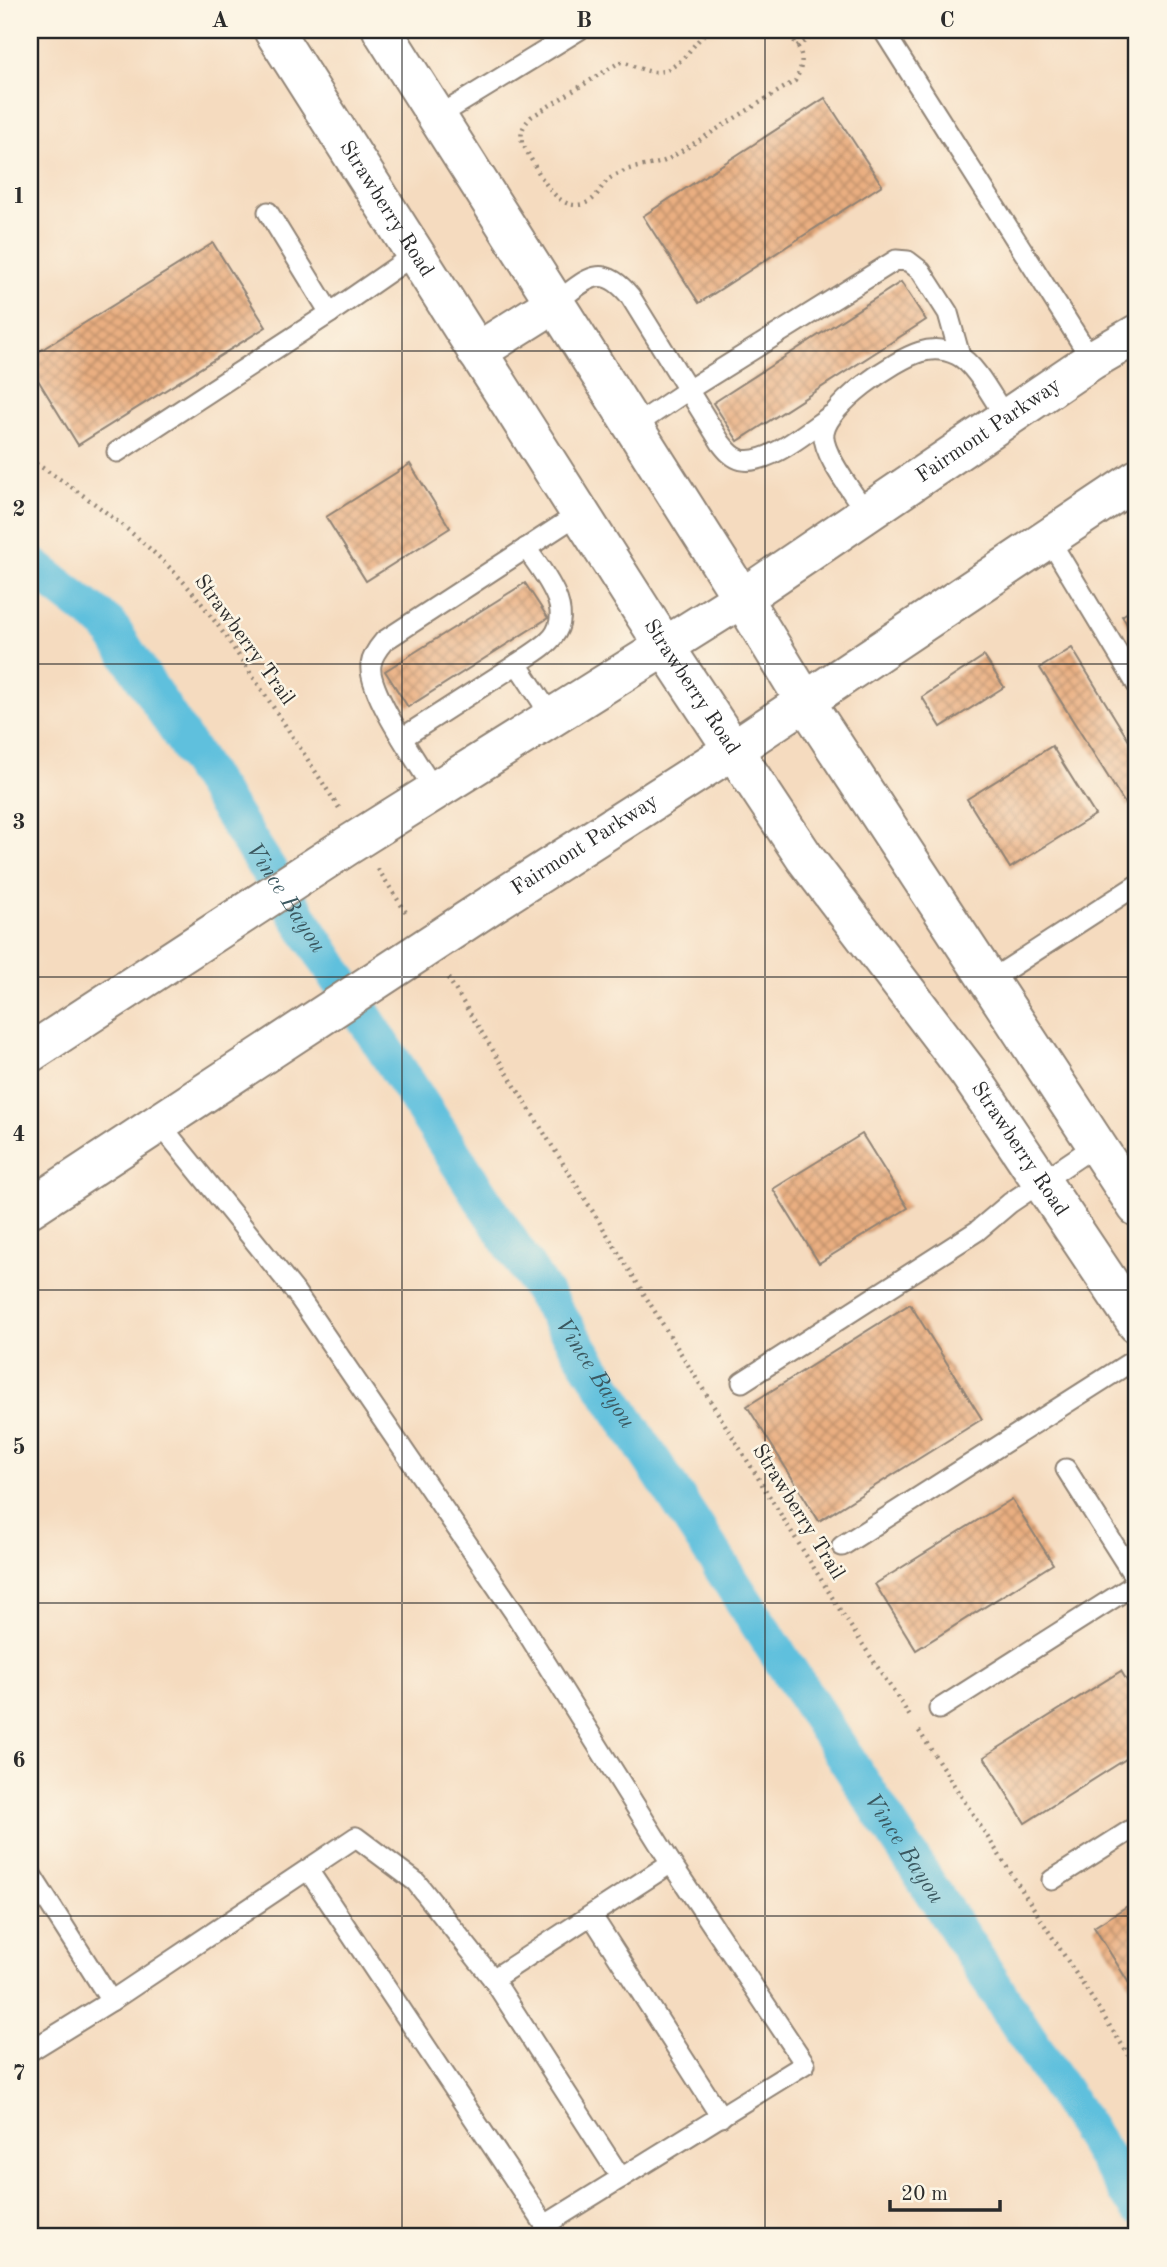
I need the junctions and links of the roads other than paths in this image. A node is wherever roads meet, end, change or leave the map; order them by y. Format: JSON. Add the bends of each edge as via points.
{"nodes":[{"id":1,"x":273,"y":30,"type":"edge"},
{"id":2,"x":382,"y":30,"type":"edge"},
{"id":3,"x":579,"y":30,"type":"edge"},
{"id":4,"x":883,"y":30,"type":"edge"},
{"id":5,"x":437,"y":117,"type":"junction"},
{"id":6,"x":268,"y":212,"type":"dead end"},
{"id":7,"x":415,"y":254,"type":"junction"},
{"id":8,"x":555,"y":303,"type":"junction"},
{"id":9,"x":330,"y":313,"type":"junction"},
{"id":10,"x":1137,"y":334,"type":"edge"},
{"id":11,"x":477,"y":352,"type":"junction"},
{"id":12,"x":960,"y":356,"type":"junction"},
{"id":13,"x":1092,"y":360,"type":"junction"},
{"id":14,"x":688,"y":390,"type":"junction"},
{"id":15,"x":831,"y":415,"type":"junction"},
{"id":16,"x":1006,"y":418,"type":"junction"},
{"id":17,"x":633,"y":427,"type":"junction"},
{"id":18,"x":117,"y":452,"type":"dead end"},
{"id":19,"x":1133,"y":491,"type":"edge"},
{"id":20,"x":580,"y":513,"type":"junction"},
{"id":21,"x":866,"y":513,"type":"junction"},
{"id":22,"x":1049,"y":539,"type":"junction"},
{"id":23,"x":526,"y":548,"type":"junction"},
{"id":24,"x":742,"y":597,"type":"junction"},
{"id":25,"x":665,"y":647,"type":"junction"},
{"id":26,"x":517,"y":664,"type":"junction"},
{"id":27,"x":1137,"y":685,"type":"edge"},
{"id":28,"x":805,"y":701,"type":"junction"},
{"id":29,"x":552,"y":717,"type":"junction"},
{"id":30,"x":402,"y":738,"type":"junction"},
{"id":31,"x":734,"y":749,"type":"junction"},
{"id":32,"x":435,"y":791,"type":"junction"},
{"id":33,"x":1137,"y":885,"type":"edge"},
{"id":34,"x":989,"y":981,"type":"junction"},
{"id":35,"x":30,"y":1053,"type":"edge"},
{"id":36,"x":159,"y":1123,"type":"junction"},
{"id":37,"x":1096,"y":1145,"type":"junction"},
{"id":38,"x":1040,"y":1182,"type":"junction"},
{"id":39,"x":1137,"y":1207,"type":"edge"},
{"id":40,"x":30,"y":1208,"type":"edge"},
{"id":41,"x":1137,"y":1324,"type":"edge"},
{"id":42,"x":1137,"y":1358,"type":"edge"},
{"id":43,"x":742,"y":1382,"type":"dead end"},
{"id":44,"x":1066,"y":1469,"type":"dead end"},
{"id":45,"x":842,"y":1546,"type":"dead end"},
{"id":46,"x":1137,"y":1582,"type":"edge"},
{"id":47,"x":939,"y":1709,"type":"dead end"},
{"id":48,"x":1137,"y":1826,"type":"edge"},
{"id":49,"x":671,"y":1863,"type":"junction"},
{"id":50,"x":307,"y":1870,"type":"junction"},
{"id":51,"x":30,"y":1873,"type":"edge"},
{"id":52,"x":1052,"y":1880,"type":"dead end"},
{"id":53,"x":592,"y":1916,"type":"junction"},
{"id":54,"x":492,"y":1979,"type":"junction"},
{"id":55,"x":111,"y":2001,"type":"junction"},
{"id":56,"x":30,"y":2051,"type":"edge"},
{"id":57,"x":721,"y":2116,"type":"junction"},
{"id":58,"x":621,"y":2178,"type":"junction"}],
"edges":[{"from":1,"to":7,"type":"street","name":"Strawberry Road"},
{"from":2,"to":5,"type":"street"},
{"from":3,"to":5,"type":"lane"},
{"from":4,"to":13,"type":"lane"},
{"from":5,"to":8,"type":"street"},
{"from":6,"to":9,"type":"lane"},
{"from":7,"to":9,"type":"lane"},
{"from":7,"to":11,"type":"street","name":"Strawberry Road"},
{"from":8,"to":11,"type":"street"},
{"from":8,"to":14,"type":"lane","via":[[588,280],[602,275],[617,280]]},
{"from":8,"to":17,"type":"street"},
{"from":9,"to":18,"type":"lane"},
{"from":10,"to":13,"type":"street","name":"Fairmont Parkway"},
{"from":11,"to":20,"type":"street","name":"Strawberry Road"},
{"from":12,"to":14,"type":"lane","via":[[948,313],[920,271],[908,261],[896,260]]},
{"from":12,"to":15,"type":"lane","via":[[942,349],[922,351],[845,399]]},
{"from":12,"to":16,"type":"lane"},
{"from":13,"to":16,"type":"street","name":"Fairmont Parkway"},
{"from":14,"to":15,"type":"lane","via":[[730,455],[741,460],[758,460],[779,450]]},
{"from":14,"to":17,"type":"lane"},
{"from":15,"to":21,"type":"lane","via":[[823,434],[827,453]]},
{"from":16,"to":21,"type":"street","name":"Fairmont Parkway"},
{"from":17,"to":24,"type":"street"},
{"from":19,"to":22,"type":"street","name":"Fairmont Parkway"},
{"from":20,"to":23,"type":"lane"},
{"from":20,"to":25,"type":"street","name":"Strawberry Road"},
{"from":21,"to":24,"type":"street","name":"Fairmont Parkway"},
{"from":22,"to":27,"type":"lane"},
{"from":22,"to":28,"type":"street","name":"Fairmont Parkway"},
{"from":23,"to":26,"type":"lane","via":[[561,608],[551,640]]},
{"from":23,"to":30,"type":"lane","via":[[377,650],[371,676]]},
{"from":24,"to":25,"type":"street","name":"Fairmont Parkway"},
{"from":24,"to":28,"type":"street"},
{"from":25,"to":29,"type":"street","name":"Fairmont Parkway"},
{"from":25,"to":31,"type":"street","name":"Strawberry Road"},
{"from":26,"to":29,"type":"lane"},
{"from":26,"to":30,"type":"lane"},
{"from":28,"to":31,"type":"street","name":"Fairmont Parkway"},
{"from":28,"to":34,"type":"street"},
{"from":29,"to":32,"type":"street","name":"Fairmont Parkway"},
{"from":30,"to":32,"type":"lane"},
{"from":31,"to":36,"type":"street","name":"Fairmont Parkway"},
{"from":31,"to":38,"type":"street","name":"Strawberry Road","via":[[805,858],[968,1072]]},
{"from":32,"to":35,"type":"street","name":"Fairmont Parkway","via":[[353,838]]},
{"from":33,"to":34,"type":"lane"},
{"from":34,"to":37,"type":"street"},
{"from":36,"to":40,"type":"street","name":"Fairmont Parkway"},
{"from":36,"to":49,"type":"lane","via":[[294,1290],[514,1612]]},
{"from":37,"to":38,"type":"lane"},
{"from":37,"to":39,"type":"street"},
{"from":38,"to":41,"type":"street","name":"Strawberry Road"},
{"from":38,"to":43,"type":"lane","via":[[977,1231]]},
{"from":42,"to":45,"type":"lane"},
{"from":44,"to":46,"type":"lane"},
{"from":46,"to":47,"type":"lane"},
{"from":48,"to":52,"type":"lane"},
{"from":49,"to":53,"type":"lane"},
{"from":49,"to":57,"type":"lane","via":[[805,2064]]},
{"from":50,"to":54,"type":"lane","via":[[356,1837],[416,1882]]},
{"from":50,"to":55,"type":"lane"},
{"from":50,"to":58,"type":"lane","via":[[545,2225]]},
{"from":51,"to":55,"type":"lane"},
{"from":53,"to":54,"type":"lane"},
{"from":53,"to":57,"type":"lane"},
{"from":54,"to":58,"type":"lane"},
{"from":55,"to":56,"type":"lane"},
{"from":57,"to":58,"type":"lane"}]}
